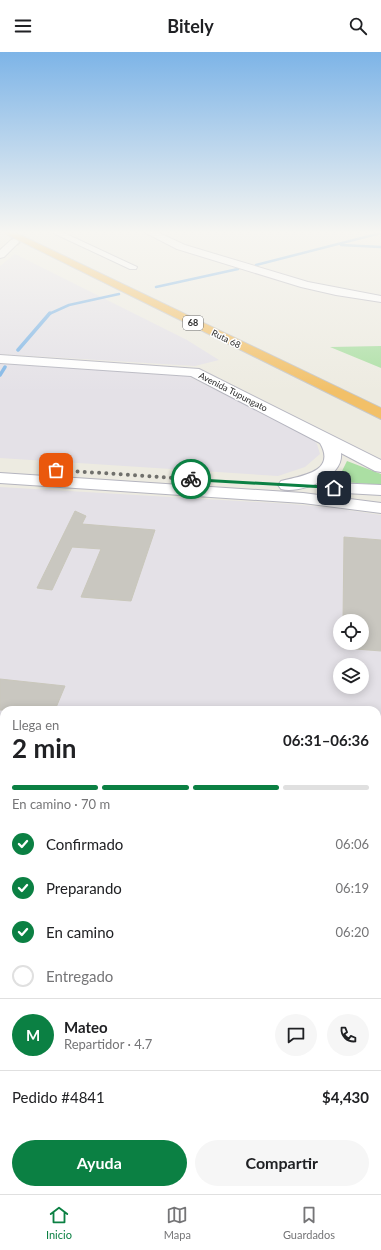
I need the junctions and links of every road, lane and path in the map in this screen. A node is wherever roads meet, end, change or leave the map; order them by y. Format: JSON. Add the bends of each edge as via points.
{"nodes":[{"id":1,"x":116,"y":285,"type":"edge"},
{"id":2,"x":123,"y":285,"type":"edge"},
{"id":3,"x":307,"y":285,"type":"edge"},
{"id":4,"x":381,"y":299,"type":"edge"},
{"id":5,"x":0,"y":359,"type":"edge"},
{"id":6,"x":381,"y":403,"type":"edge"},
{"id":7,"x":381,"y":414,"type":"edge"},
{"id":8,"x":327,"y":440,"type":"junction"},
{"id":9,"x":0,"y":466,"type":"edge"},
{"id":10,"x":381,"y":467,"type":"edge"},
{"id":11,"x":0,"y":478,"type":"edge"},
{"id":12,"x":287,"y":485,"type":"junction"},
{"id":13,"x":381,"y":490,"type":"edge"},
{"id":14,"x":381,"y":508,"type":"edge"}],
"edges":[{"from":1,"to":7,"type":"highway","name":"Ruta 68","number":"68"},
{"from":2,"to":6,"type":"highway","name":"Ruta 68","number":"68"},
{"from":3,"to":4,"type":"main road"},
{"from":5,"to":8,"type":"main road","name":"Avenida Tupungato","via":[[194,372]]},
{"from":8,"to":10,"type":"main road","name":"Avenida Tupungato"},
{"from":8,"to":12,"type":"main road","via":[[334,455],[331,466],[314,478]]},
{"from":9,"to":12,"type":"main road"},
{"from":11,"to":14,"type":"main road","via":[[303,498]]},
{"from":12,"to":13,"type":"main road"}]}
